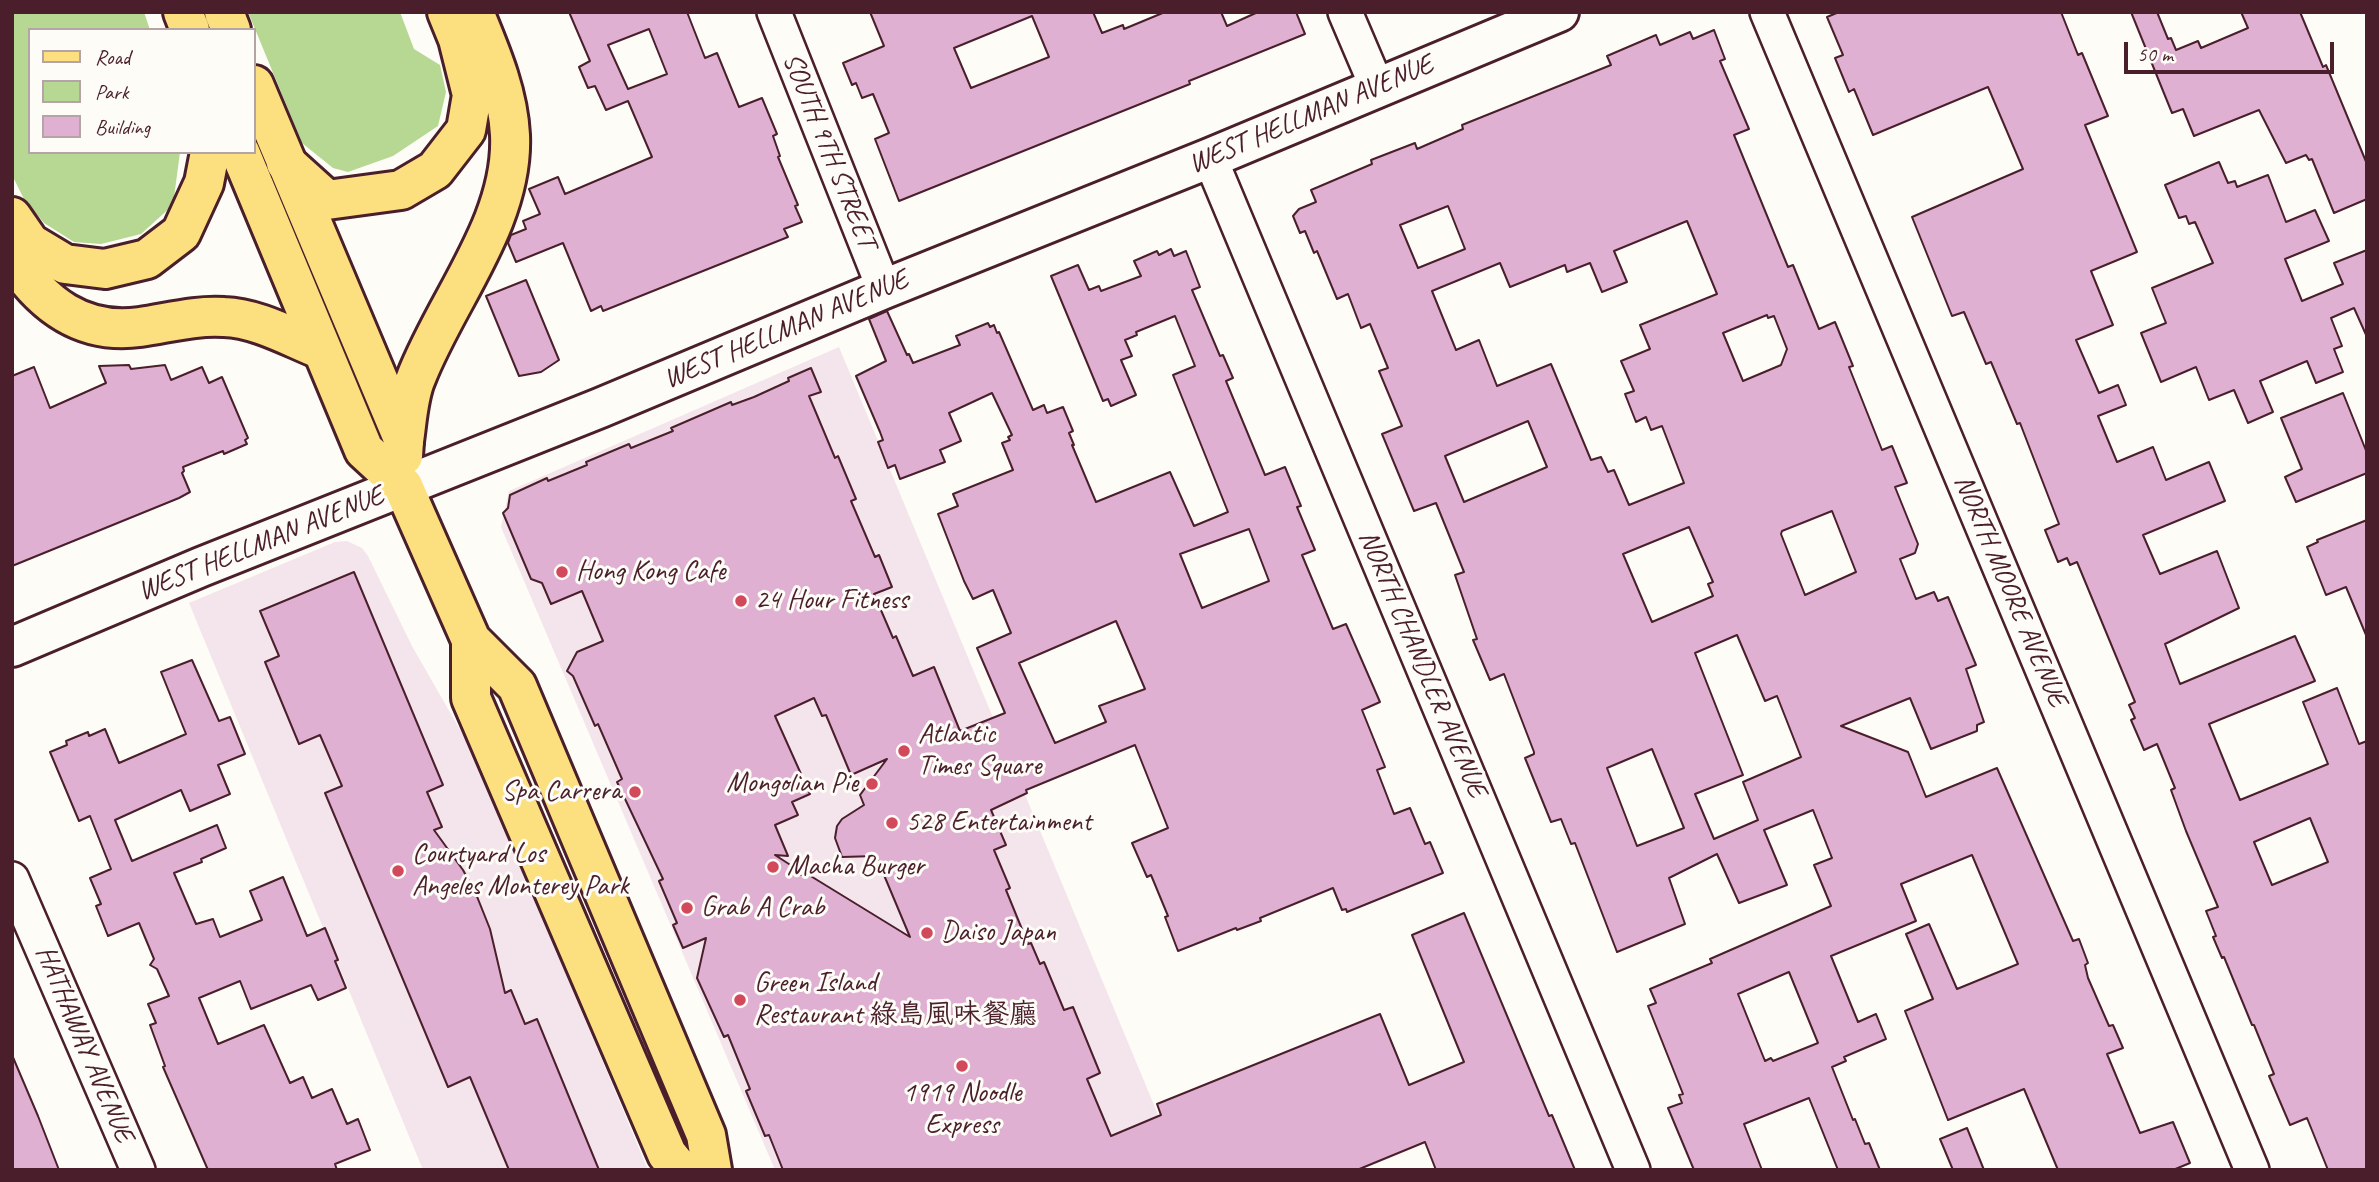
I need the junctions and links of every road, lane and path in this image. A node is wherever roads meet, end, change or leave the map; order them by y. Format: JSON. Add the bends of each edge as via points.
{"nodes":[{"id":1,"x":447,"y":12,"type":"edge"},
{"id":2,"x":474,"y":12,"type":"edge"},
{"id":3,"x":774,"y":12,"type":"edge"},
{"id":4,"x":1345,"y":12,"type":"edge"},
{"id":5,"x":1559,"y":12,"type":"edge"},
{"id":6,"x":1767,"y":12,"type":"edge"},
{"id":7,"x":1377,"y":87,"type":"junction"},
{"id":8,"x":256,"y":90,"type":"edge"},
{"id":9,"x":210,"y":154,"type":"edge"},
{"id":10,"x":241,"y":154,"type":"edge"},
{"id":11,"x":1210,"y":158,"type":"junction"},
{"id":12,"x":286,"y":163,"type":"junction"},
{"id":13,"x":12,"y":217,"type":"edge"},
{"id":14,"x":12,"y":258,"type":"edge"},
{"id":15,"x":884,"y":289,"type":"junction"},
{"id":16,"x":320,"y":349,"type":"junction"},
{"id":17,"x":404,"y":441,"type":"junction"},
{"id":18,"x":402,"y":486,"type":"junction"},
{"id":19,"x":471,"y":640,"type":"junction"},
{"id":20,"x":12,"y":647,"type":"edge"},
{"id":21,"x":12,"y":879,"type":"edge"},
{"id":22,"x":138,"y":1170,"type":"edge"},
{"id":23,"x":680,"y":1170,"type":"edge"},
{"id":24,"x":712,"y":1170,"type":"edge"},
{"id":25,"x":1633,"y":1170,"type":"edge"},
{"id":26,"x":2252,"y":1170,"type":"edge"}],
"edges":[{"from":1,"to":12,"type":"main road","via":[[472,94],[466,130],[435,170],[401,190],[327,200]]},
{"from":2,"to":17,"type":"main road","via":[[503,93],[510,136],[507,173],[500,208],[415,381]]},
{"from":3,"to":15,"type":"street","name":"SOUTH 9TH STREET"},
{"from":4,"to":7,"type":"street"},
{"from":5,"to":7,"type":"street","name":"WEST HELLMAN AVENUE"},
{"from":6,"to":26,"type":"street","name":"NORTH MOORE AVENUE"},
{"from":7,"to":11,"type":"street","name":"WEST HELLMAN AVENUE"},
{"from":8,"to":12,"type":"main road"},
{"from":9,"to":13,"type":"main road","via":[[204,183],[181,233],[147,259],[105,269],[65,264],[30,243]]},
{"from":10,"to":16,"type":"main road"},
{"from":11,"to":15,"type":"street","name":"WEST HELLMAN AVENUE"},
{"from":11,"to":25,"type":"street","name":"NORTH CHANDLER AVENUE"},
{"from":12,"to":17,"type":"main road"},
{"from":14,"to":16,"type":"main road","via":[[29,283],[65,315],[100,327],[136,328],[226,316],[252,321]]},
{"from":15,"to":18,"type":"street","name":"WEST HELLMAN AVENUE"},
{"from":16,"to":18,"type":"main road","via":[[364,450]]},
{"from":17,"to":18,"type":"main road"},
{"from":18,"to":19,"type":"main road"},
{"from":18,"to":20,"type":"street","name":"WEST HELLMAN AVENUE"},
{"from":19,"to":23,"type":"main road","via":[[471,698],[667,1154]]},
{"from":19,"to":24,"type":"main road","via":[[517,687],[706,1135]]},
{"from":21,"to":22,"type":"street","name":"HATHAWAY AVENUE"}]}
